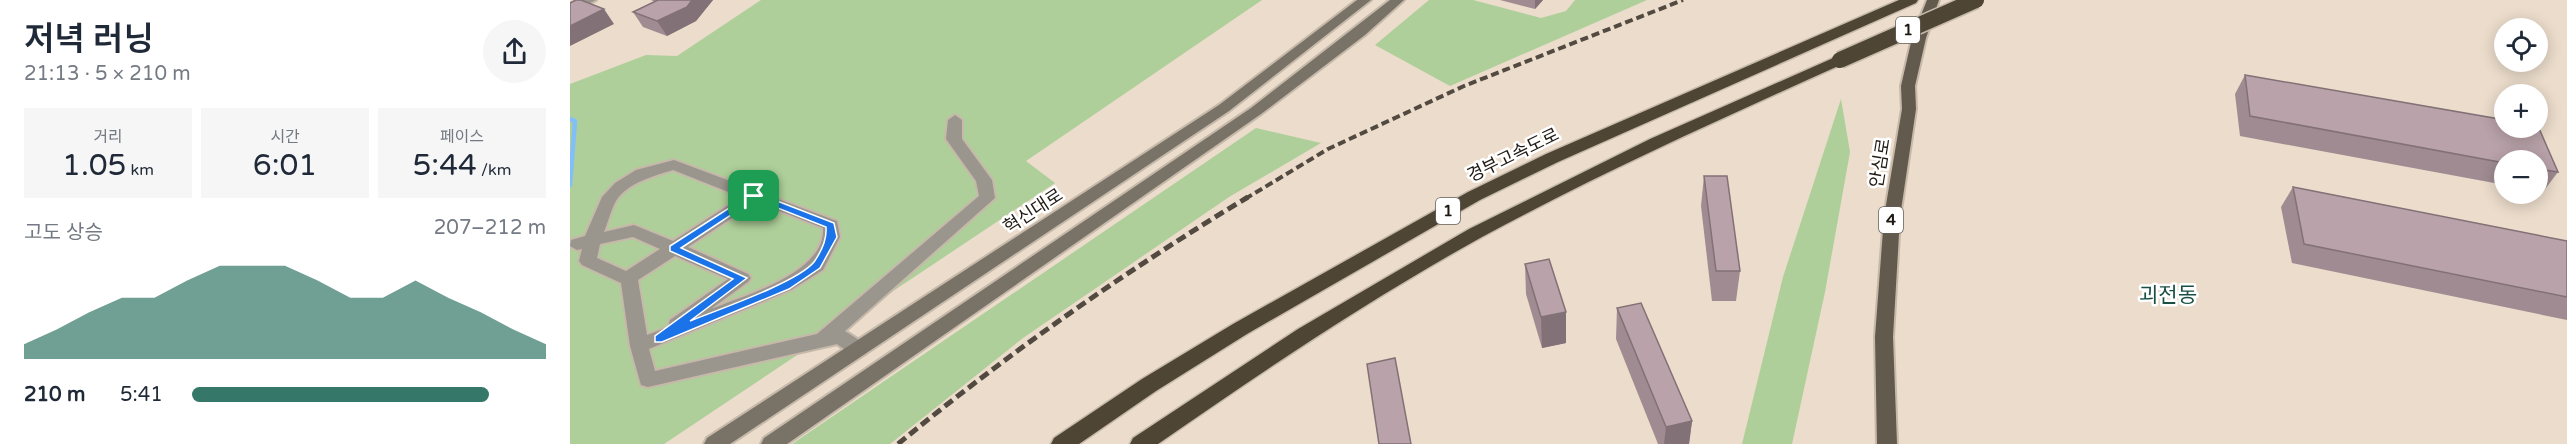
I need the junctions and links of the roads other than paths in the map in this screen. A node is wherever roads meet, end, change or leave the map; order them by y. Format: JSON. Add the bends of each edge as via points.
{"nodes":[{"id":1,"x":590,"y":0,"type":"edge"},
{"id":2,"x":1365,"y":0,"type":"edge"},
{"id":3,"x":1398,"y":0,"type":"edge"},
{"id":4,"x":1911,"y":0,"type":"edge"},
{"id":5,"x":1933,"y":0,"type":"edge"},
{"id":6,"x":1976,"y":0,"type":"edge"},
{"id":7,"x":570,"y":9,"type":"edge"},
{"id":8,"x":955,"y":120,"type":"dead end"},
{"id":9,"x":754,"y":196,"type":"junction"},
{"id":10,"x":585,"y":242,"type":"junction"},
{"id":11,"x":673,"y":248,"type":"junction"},
{"id":12,"x":627,"y":279,"type":"junction"},
{"id":13,"x":658,"y":339,"type":"junction"},
{"id":14,"x":822,"y":340,"type":"junction"},
{"id":15,"x":639,"y":346,"type":"junction"},
{"id":16,"x":858,"y":349,"type":"junction"},
{"id":17,"x":714,"y":444,"type":"edge"},
{"id":18,"x":771,"y":444,"type":"edge"},
{"id":19,"x":1062,"y":444,"type":"edge"},
{"id":20,"x":1142,"y":444,"type":"edge"},
{"id":21,"x":1887,"y":444,"type":"edge"}],
"edges":[{"from":1,"to":7,"type":"street"},
{"from":2,"to":16,"type":"main road","name":"혁신대로","via":[[1224,108]]},
{"from":3,"to":18,"type":"main road","via":[[1256,111]]},
{"from":4,"to":19,"type":"highway","name":"경부고속도로","number":"1","via":[[1474,196],[1240,329]]},
{"from":5,"to":21,"type":"main road","name":"안심로","number":"4","via":[[1908,86],[1909,109],[1892,218],[1884,338]]},
{"from":6,"to":20,"type":"highway","number":"1","bridge":true,"via":[[1639,150],[1475,233],[1323,323]]},
{"from":8,"to":14,"type":"street","via":[[954,139],[984,180],[987,198]]},
{"from":9,"to":10,"type":"street","via":[[674,165],[642,174],[615,192]]},
{"from":9,"to":11,"type":"street"},
{"from":9,"to":13,"type":"street","via":[[831,225],[832,237],[817,266],[785,286]]},
{"from":10,"to":11,"type":"street","via":[[634,231]]},
{"from":10,"to":12,"type":"street","via":[[588,261]]},
{"from":11,"to":12,"type":"street"},
{"from":11,"to":13,"type":"street","via":[[742,278]]},
{"from":12,"to":15,"type":"street"},
{"from":13,"to":15,"type":"street"},
{"from":14,"to":15,"type":"street","via":[[648,380]]},
{"from":14,"to":16,"type":"street","via":[[840,336]]},
{"from":16,"to":17,"type":"main road","name":"혁신대로"}]}
